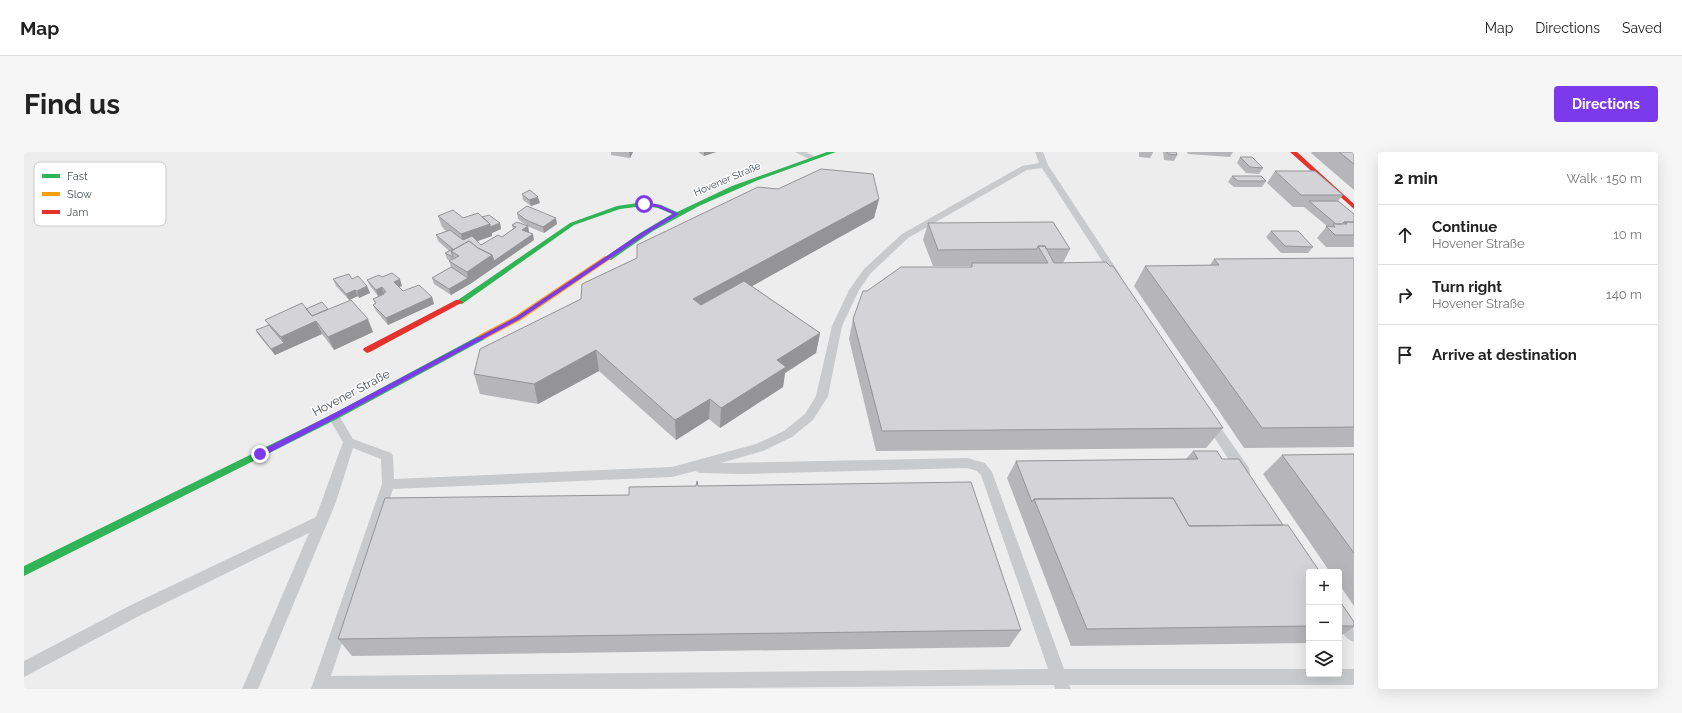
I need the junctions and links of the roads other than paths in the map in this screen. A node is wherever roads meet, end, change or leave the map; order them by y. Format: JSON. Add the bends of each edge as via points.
{"nodes":[{"id":1,"x":799,"y":152,"type":"edge"},
{"id":2,"x":833,"y":152,"type":"edge"},
{"id":3,"x":1038,"y":152,"type":"edge"},
{"id":4,"x":1293,"y":152,"type":"edge"},
{"id":5,"x":814,"y":158,"type":"junction"},
{"id":6,"x":1044,"y":165,"type":"junction"},
{"id":7,"x":1354,"y":207,"type":"edge"},
{"id":8,"x":677,"y":214,"type":"junction"},
{"id":9,"x":1122,"y":285,"type":"edge"},
{"id":10,"x":367,"y":350,"type":"dead end"},
{"id":11,"x":1204,"y":412,"type":"edge"},
{"id":12,"x":334,"y":417,"type":"junction"},
{"id":13,"x":349,"y":442,"type":"junction"},
{"id":14,"x":687,"y":468,"type":"junction"},
{"id":15,"x":1250,"y":481,"type":"edge"},
{"id":16,"x":388,"y":484,"type":"junction"},
{"id":17,"x":319,"y":522,"type":"junction"},
{"id":18,"x":24,"y":572,"type":"edge"},
{"id":19,"x":1342,"y":617,"type":"edge"},
{"id":20,"x":1354,"y":635,"type":"edge"},
{"id":21,"x":24,"y":669,"type":"edge"},
{"id":22,"x":1354,"y":677,"type":"edge"},
{"id":23,"x":1061,"y":683,"type":"edge"},
{"id":24,"x":320,"y":686,"type":"edge"},
{"id":25,"x":250,"y":689,"type":"edge"}],
"edges":[{"from":1,"to":5,"type":"lane"},
{"from":2,"to":5,"type":"main road","name":"Hovener Straße"},
{"from":3,"to":6,"type":"lane"},
{"from":4,"to":7,"type":"main road"},
{"from":5,"to":8,"type":"main road","name":"Hovener Straße","via":[[766,174]]},
{"from":6,"to":9,"type":"lane"},
{"from":6,"to":14,"type":"lane","via":[[1025,168],[905,236],[867,271],[854,290],[838,326],[822,396],[809,416],[788,434],[759,448]]},
{"from":8,"to":10,"type":"main road","via":[[658,206],[644,204],[619,208],[572,224],[458,302]]},
{"from":8,"to":12,"type":"main road","name":"Hovener Straße","via":[[518,318]]},
{"from":11,"to":15,"type":"lane"},
{"from":12,"to":13,"type":"lane"},
{"from":12,"to":18,"type":"main road","name":"Hovener Straße"},
{"from":13,"to":16,"type":"lane","via":[[387,456]]},
{"from":13,"to":17,"type":"lane","via":[[329,502]]},
{"from":14,"to":16,"type":"lane","via":[[672,472]]},
{"from":14,"to":23,"type":"lane","via":[[967,463],[981,467],[986,472]]},
{"from":16,"to":24,"type":"lane"},
{"from":17,"to":21,"type":"lane","via":[[136,610]]},
{"from":17,"to":25,"type":"lane"},
{"from":19,"to":20,"type":"lane"},
{"from":22,"to":23,"type":"lane"},
{"from":23,"to":24,"type":"lane"}]}
